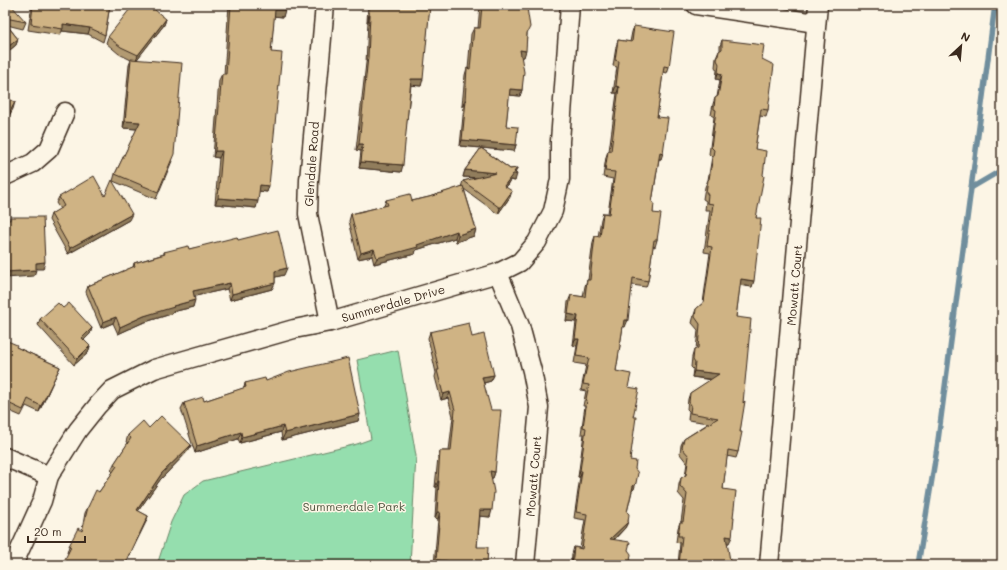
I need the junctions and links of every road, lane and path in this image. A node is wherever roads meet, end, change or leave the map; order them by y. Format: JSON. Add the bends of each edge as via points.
{"nodes":[{"id":1,"x":325,"y":5,"type":"edge"},
{"id":2,"x":570,"y":5,"type":"edge"},
{"id":3,"x":696,"y":5,"type":"edge"},
{"id":4,"x":817,"y":14,"type":"edge"},
{"id":5,"x":65,"y":112,"type":"dead end"},
{"id":6,"x":5,"y":176,"type":"edge"},
{"id":7,"x":498,"y":273,"type":"junction"},
{"id":8,"x":330,"y":322,"type":"junction"},
{"id":9,"x":5,"y":457,"type":"edge"},
{"id":10,"x":49,"y":476,"type":"junction"},
{"id":11,"x":13,"y":565,"type":"edge"},
{"id":12,"x":525,"y":565,"type":"edge"},
{"id":13,"x":769,"y":565,"type":"edge"}],
"edges":[{"from":1,"to":8,"type":"street","name":"Glendale Road","via":[[308,214]]},
{"from":2,"to":7,"type":"street","name":"Summerdale Drive","via":[[560,141],[560,179],[553,211],[537,242],[520,262]]},
{"from":3,"to":4,"type":"street"},
{"from":4,"to":13,"type":"street","name":"Mowatt Court"},
{"from":5,"to":6,"type":"street","via":[[49,149],[33,163]]},
{"from":7,"to":8,"type":"street","name":"Summerdale Drive"},
{"from":7,"to":12,"type":"street","name":"Mowatt Court","via":[[520,326],[540,407]]},
{"from":8,"to":10,"type":"street","name":"Summerdale Drive","via":[[294,329],[154,369],[112,390],[78,430]]},
{"from":9,"to":10,"type":"street"},
{"from":10,"to":11,"type":"street","name":"Summerdale Drive","via":[[42,501]]}]}
